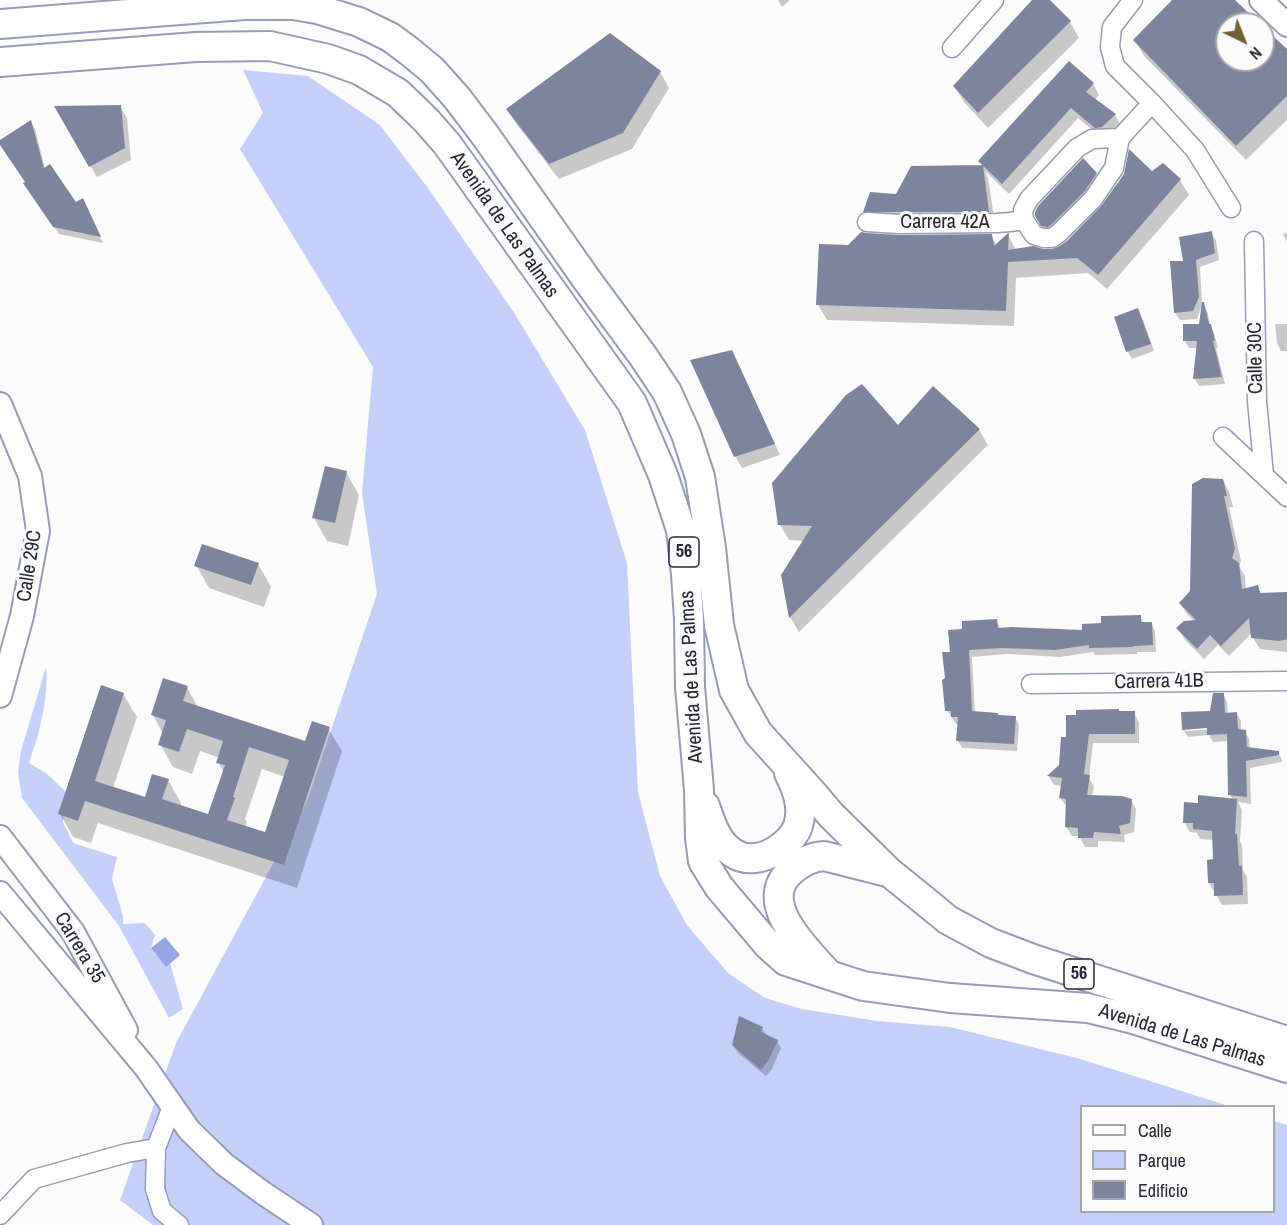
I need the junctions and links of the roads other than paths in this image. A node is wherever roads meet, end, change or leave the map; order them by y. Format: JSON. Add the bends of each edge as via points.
{"nodes":[{"id":1,"x":994,"y":0,"type":"edge"},
{"id":2,"x":1133,"y":0,"type":"edge"},
{"id":3,"x":1261,"y":0,"type":"edge"},
{"id":4,"x":0,"y":24,"type":"edge"},
{"id":5,"x":1287,"y":25,"type":"edge"},
{"id":6,"x":952,"y":48,"type":"dead end"},
{"id":7,"x":0,"y":62,"type":"edge"},
{"id":8,"x":1152,"y":103,"type":"junction"},
{"id":9,"x":1120,"y":138,"type":"junction"},
{"id":10,"x":1231,"y":208,"type":"dead end"},
{"id":11,"x":1024,"y":220,"type":"junction"},
{"id":12,"x":867,"y":222,"type":"dead end"},
{"id":13,"x":1254,"y":241,"type":"dead end"},
{"id":14,"x":0,"y":404,"type":"edge"},
{"id":15,"x":1223,"y":437,"type":"dead end"},
{"id":16,"x":1264,"y":476,"type":"junction"},
{"id":17,"x":1287,"y":497,"type":"edge"},
{"id":18,"x":1287,"y":681,"type":"edge"},
{"id":19,"x":1031,"y":684,"type":"dead end"},
{"id":20,"x":0,"y":696,"type":"edge"},
{"id":21,"x":784,"y":762,"type":"junction"},
{"id":22,"x":699,"y":790,"type":"junction"},
{"id":23,"x":0,"y":837,"type":"edge"},
{"id":24,"x":889,"y":872,"type":"junction"},
{"id":25,"x":0,"y":892,"type":"edge"},
{"id":26,"x":829,"y":976,"type":"junction"},
{"id":27,"x":1287,"y":1041,"type":"edge"},
{"id":28,"x":146,"y":1068,"type":"junction"},
{"id":29,"x":1287,"y":1068,"type":"edge"},
{"id":30,"x":172,"y":1107,"type":"junction"},
{"id":31,"x":156,"y":1148,"type":"junction"},
{"id":32,"x":0,"y":1215,"type":"edge"},
{"id":33,"x":179,"y":1225,"type":"edge"},
{"id":34,"x":311,"y":1225,"type":"edge"}],
"edges":[{"from":1,"to":6,"type":"street"},
{"from":2,"to":8,"type":"street","via":[[1112,27],[1110,47],[1115,66]]},
{"from":3,"to":5,"type":"street"},
{"from":4,"to":21,"type":"main road","name":"Avenida de Las Palmas","number":"56","via":[[244,5],[293,6],[359,22],[390,37],[432,70],[485,135],[671,400],[700,477],[719,625],[734,690],[758,733]]},
{"from":7,"to":22,"type":"main road","name":"Avenida de Las Palmas","number":"56","via":[[196,46],[270,46],[359,70],[398,93],[426,120],[632,403],[660,467],[681,530]]},
{"from":8,"to":9,"type":"street"},
{"from":8,"to":10,"type":"street","via":[[1195,150]]},
{"from":9,"to":11,"type":"street","via":[[1092,139],[1077,148],[1029,199],[1023,210]]},
{"from":9,"to":11,"type":"street","via":[[1110,174],[1093,199],[1059,233],[1052,238],[1035,236]]},
{"from":11,"to":12,"type":"street","name":"Carrera 42A"},
{"from":13,"to":16,"type":"street","name":"Calle 30C","via":[[1257,401]]},
{"from":14,"to":20,"type":"street","name":"Calle 29C","via":[[30,476],[38,531],[22,616]]},
{"from":15,"to":16,"type":"street"},
{"from":16,"to":17,"type":"street"},
{"from":18,"to":19,"type":"street","name":"Carrera 41B"},
{"from":21,"to":22,"type":"main road","via":[[796,788],[800,809],[797,828],[775,851],[756,858],[745,858],[723,845]]},
{"from":21,"to":24,"type":"main road","name":"Avenida de Las Palmas","number":"56","via":[[847,833]]},
{"from":22,"to":26,"type":"main road","name":"Avenida de Las Palmas","number":"56","via":[[703,861],[719,887],[786,961]]},
{"from":23,"to":28,"type":"street","name":"Carrera 35","via":[[73,932]]},
{"from":24,"to":26,"type":"main road","via":[[824,856],[805,860],[783,880],[778,901],[790,930]]},
{"from":24,"to":27,"type":"main road","name":"Avenida de Las Palmas","number":"56","via":[[948,920],[991,943]]},
{"from":25,"to":28,"type":"street","name":"Carrera 35"},
{"from":26,"to":29,"type":"main road","name":"Avenida de Las Palmas","number":"56","via":[[863,986],[950,998],[1088,1008],[1133,1018]]},
{"from":28,"to":30,"type":"street","name":"Carrera 35"},
{"from":30,"to":31,"type":"street"},
{"from":30,"to":34,"type":"street","name":"Carrera 35","via":[[224,1164]]},
{"from":31,"to":32,"type":"street","via":[[34,1179]]},
{"from":31,"to":33,"type":"street","via":[[155,1189],[162,1211]]}]}
